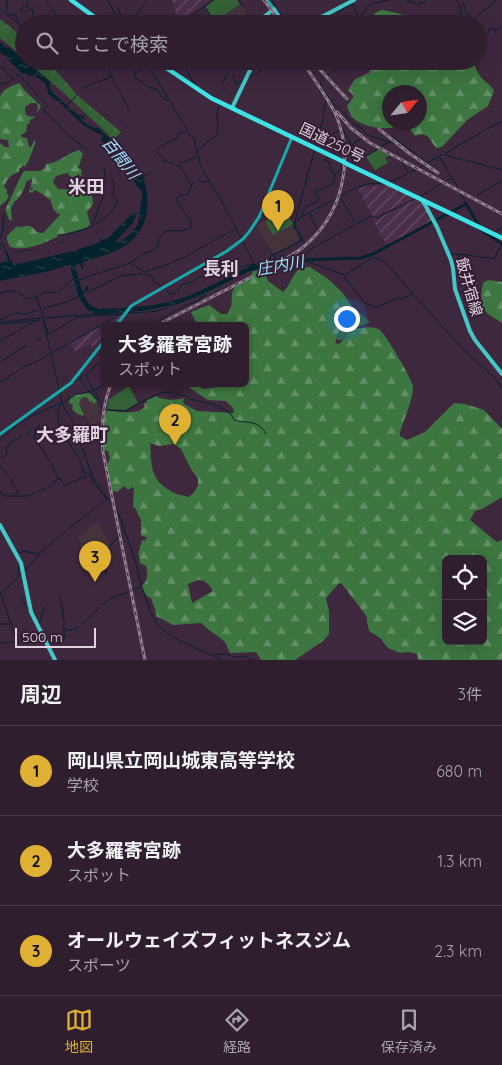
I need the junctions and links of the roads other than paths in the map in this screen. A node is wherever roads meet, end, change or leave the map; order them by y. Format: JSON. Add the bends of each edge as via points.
{"nodes":[{"id":1,"x":71,"y":0,"type":"edge"},
{"id":2,"x":267,"y":0,"type":"edge"},
{"id":3,"x":354,"y":0,"type":"edge"},
{"id":4,"x":274,"y":9,"type":"junction"},
{"id":5,"x":92,"y":15,"type":"edge"},
{"id":6,"x":266,"y":15,"type":"edge"},
{"id":7,"x":278,"y":15,"type":"edge"},
{"id":8,"x":325,"y":15,"type":"edge"},
{"id":9,"x":169,"y":70,"type":"edge"},
{"id":10,"x":250,"y":70,"type":"edge"},
{"id":11,"x":232,"y":108,"type":"junction"},
{"id":12,"x":292,"y":137,"type":"junction"},
{"id":13,"x":426,"y":203,"type":"junction"},
{"id":14,"x":502,"y":238,"type":"edge"},
{"id":15,"x":119,"y":322,"type":"edge"},
{"id":16,"x":101,"y":345,"type":"edge"},
{"id":17,"x":502,"y":374,"type":"edge"},
{"id":18,"x":0,"y":434,"type":"edge"},
{"id":19,"x":0,"y":524,"type":"edge"},
{"id":20,"x":55,"y":660,"type":"edge"}],
"edges":[{"from":1,"to":5,"type":"highway"},
{"from":2,"to":4,"type":"main road"},
{"from":3,"to":8,"type":"main road"},
{"from":4,"to":6,"type":"main road"},
{"from":4,"to":7,"type":"main road"},
{"from":9,"to":11,"type":"highway","name":"国道250号","via":[[206,96]]},
{"from":10,"to":11,"type":"main road"},
{"from":11,"to":12,"type":"highway","name":"国道250号"},
{"from":12,"to":13,"type":"highway","name":"国道250号"},
{"from":12,"to":15,"type":"main road","via":[[250,232],[227,251],[131,306]]},
{"from":13,"to":14,"type":"highway","name":"国道250号"},
{"from":13,"to":17,"type":"main road","name":"飯井宿線","via":[[453,268],[454,288],[470,331]]},
{"from":16,"to":18,"type":"main road","via":[[74,380]]},
{"from":19,"to":20,"type":"main road","via":[[21,563],[31,612]]}]}
